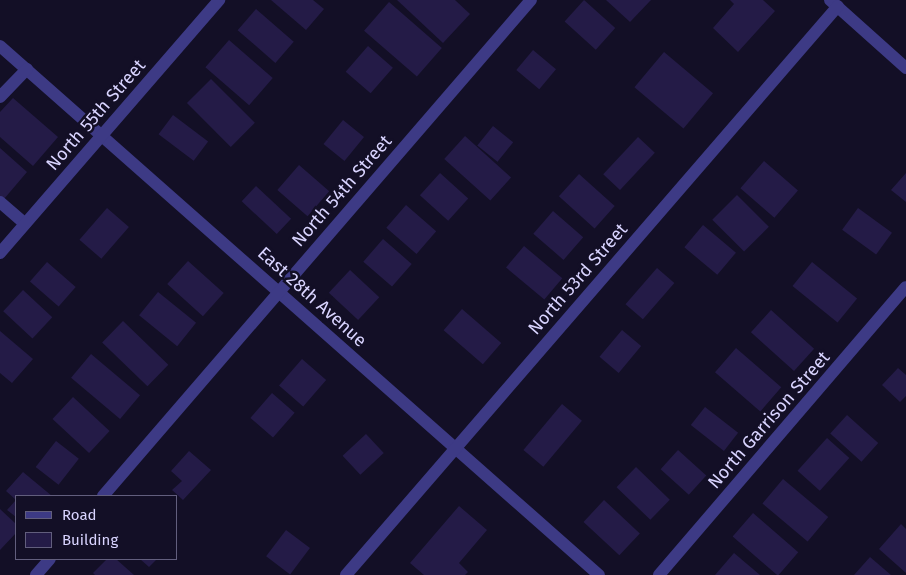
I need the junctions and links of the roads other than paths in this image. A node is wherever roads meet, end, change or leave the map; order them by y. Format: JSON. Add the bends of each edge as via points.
{"nodes":[{"id":1,"x":219,"y":0,"type":"edge"},
{"id":2,"x":531,"y":0,"type":"edge"},
{"id":3,"x":834,"y":3,"type":"edge"},
{"id":4,"x":0,"y":46,"type":"edge"},
{"id":5,"x":906,"y":68,"type":"edge"},
{"id":6,"x":27,"y":69,"type":"junction"},
{"id":7,"x":0,"y":97,"type":"edge"},
{"id":8,"x":102,"y":134,"type":"junction"},
{"id":9,"x":0,"y":202,"type":"edge"},
{"id":10,"x":25,"y":224,"type":"junction"},
{"id":11,"x":0,"y":253,"type":"edge"},
{"id":12,"x":906,"y":287,"type":"edge"},
{"id":13,"x":279,"y":291,"type":"junction"},
{"id":14,"x":455,"y":448,"type":"junction"},
{"id":15,"x":104,"y":495,"type":"edge"},
{"id":16,"x":49,"y":560,"type":"edge"},
{"id":17,"x":36,"y":575,"type":"edge"},
{"id":18,"x":346,"y":575,"type":"edge"},
{"id":19,"x":599,"y":575,"type":"edge"},
{"id":20,"x":659,"y":575,"type":"edge"}],
"edges":[{"from":1,"to":8,"type":"street","name":"North 55th Street"},
{"from":2,"to":13,"type":"street","name":"North 54th Street"},
{"from":3,"to":5,"type":"street"},
{"from":3,"to":14,"type":"street","name":"North 53rd Street"},
{"from":4,"to":6,"type":"street","name":"East 28th Avenue"},
{"from":6,"to":7,"type":"street"},
{"from":6,"to":8,"type":"street","name":"East 28th Avenue"},
{"from":8,"to":10,"type":"street","name":"North 55th Street"},
{"from":8,"to":13,"type":"street","name":"East 28th Avenue"},
{"from":9,"to":10,"type":"street"},
{"from":10,"to":11,"type":"street","name":"North 55th Street"},
{"from":12,"to":20,"type":"street","name":"North Garrison Street"},
{"from":13,"to":14,"type":"street","name":"East 28th Avenue"},
{"from":13,"to":15,"type":"street","name":"North 54th Street"},
{"from":14,"to":18,"type":"street","name":"North 53rd Street"},
{"from":14,"to":19,"type":"street","name":"East 28th Avenue"},
{"from":16,"to":17,"type":"street"}]}
